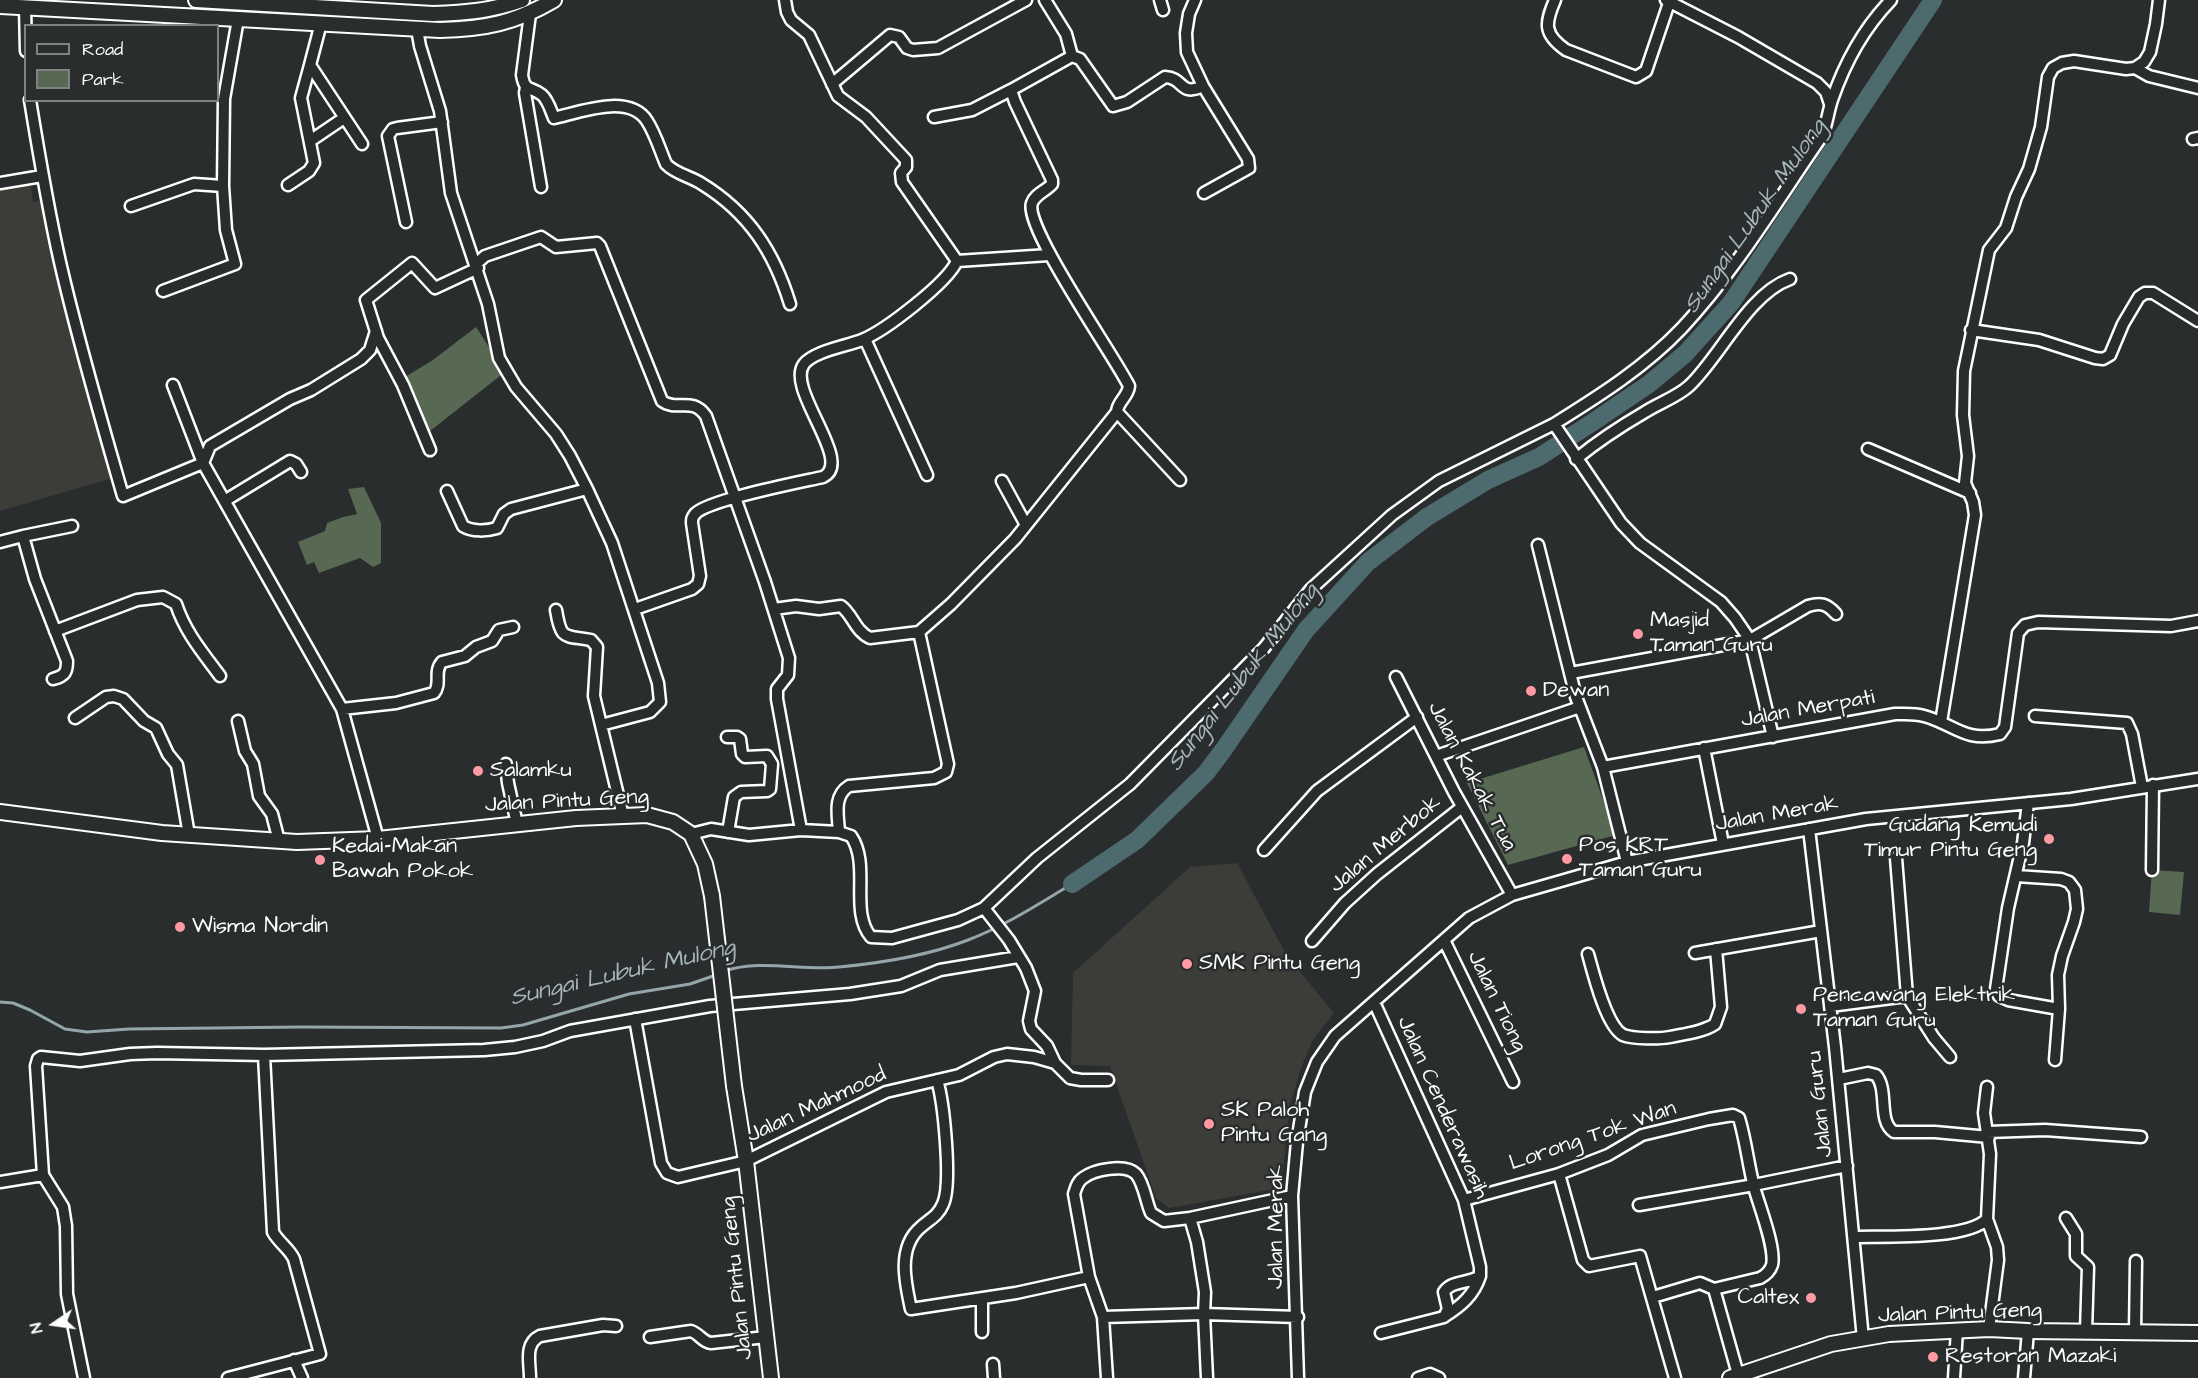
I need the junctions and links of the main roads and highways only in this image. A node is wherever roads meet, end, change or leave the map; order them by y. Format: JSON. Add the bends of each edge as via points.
{"nodes":[{"id":1,"x":196,"y":0,"type":"edge"},
{"id":2,"x":522,"y":0,"type":"edge"},
{"id":3,"x":554,"y":0,"type":"edge"},
{"id":4,"x":0,"y":6,"type":"edge"},
{"id":5,"x":397,"y":6,"type":"edge"},
{"id":6,"x":154,"y":7,"type":"edge"},
{"id":7,"x":0,"y":812,"type":"edge"},
{"id":8,"x":2198,"y":1333,"type":"edge"},
{"id":9,"x":1736,"y":1377,"type":"edge"},
{"id":10,"x":771,"y":1378,"type":"edge"}],
"edges":[{"from":1,"to":5,"type":"main road"},
{"from":2,"to":5,"type":"main road","via":[[463,13]]},
{"from":3,"to":6,"type":"main road","via":[[530,14],[491,27],[466,29],[238,19]]},
{"from":4,"to":6,"type":"main road"},
{"from":7,"to":10,"type":"main road","name":"Jalan Pintu Geng","bridge":true,"via":[[189,835],[279,841],[378,839],[576,818],[647,815],[673,822],[691,834],[705,864],[712,896]]},
{"from":8,"to":9,"type":"main road","name":"Jalan Pintu Geng","via":[[1989,1329],[1889,1335],[1831,1344]]}]}
